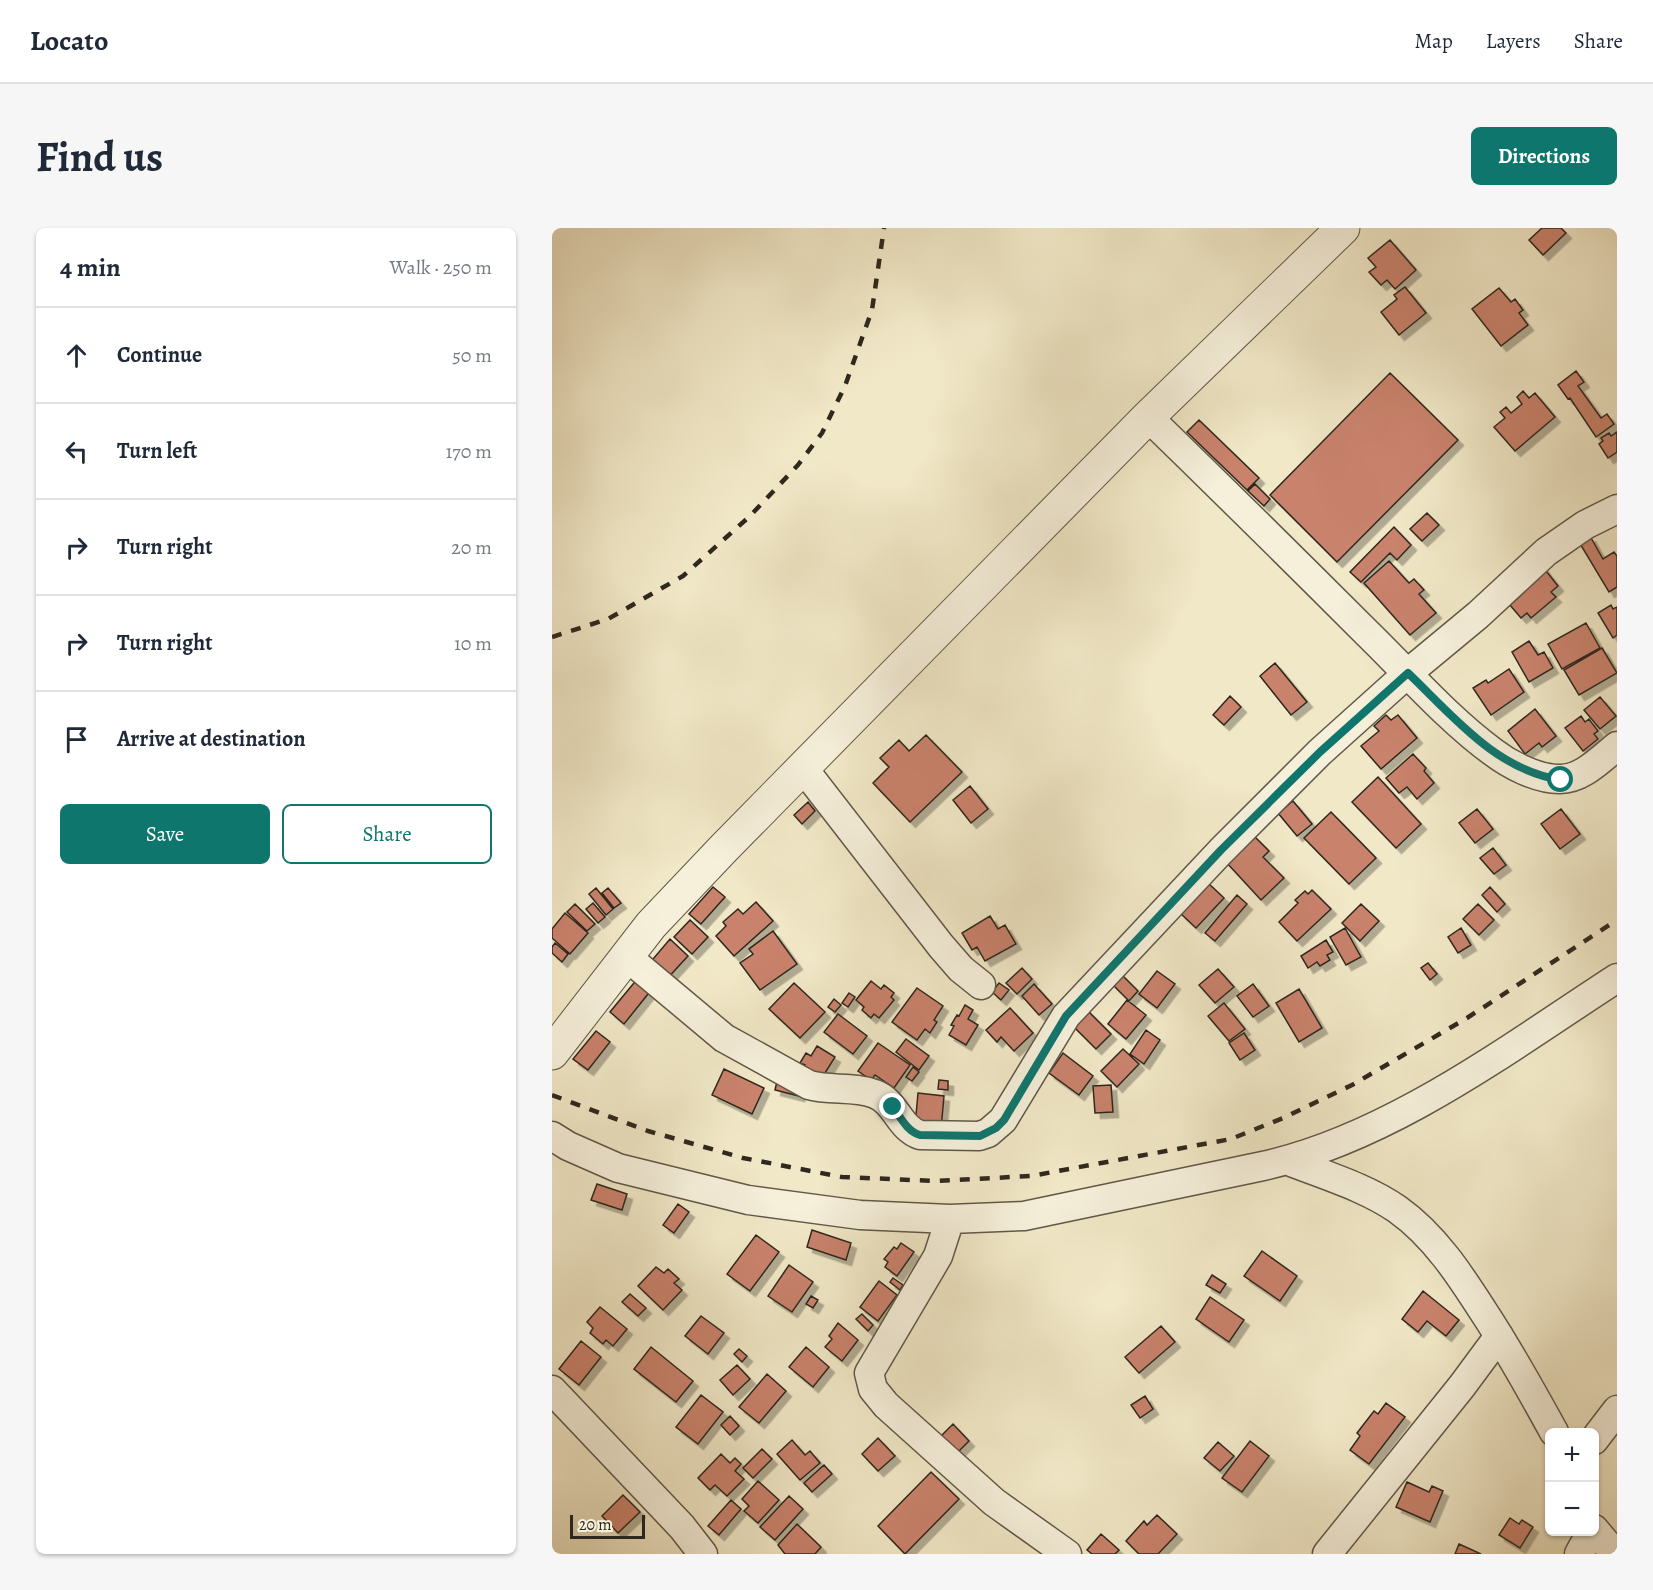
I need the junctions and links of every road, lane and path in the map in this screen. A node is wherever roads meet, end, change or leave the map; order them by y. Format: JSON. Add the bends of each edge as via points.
{"nodes":[{"id":1,"x":1343,"y":228,"type":"edge"},
{"id":2,"x":1149,"y":417,"type":"junction"},
{"id":3,"x":1617,"y":509,"type":"edge"},
{"id":4,"x":1408,"y":673,"type":"junction"},
{"id":5,"x":1617,"y":746,"type":"edge"},
{"id":6,"x":803,"y":768,"type":"junction"},
{"id":7,"x":626,"y":956,"type":"junction"},
{"id":8,"x":1617,"y":978,"type":"edge"},
{"id":9,"x":981,"y":985,"type":"dead end"},
{"id":10,"x":552,"y":1053,"type":"edge"},
{"id":11,"x":552,"y":1136,"type":"edge"},
{"id":12,"x":1288,"y":1161,"type":"junction"},
{"id":13,"x":950,"y":1219,"type":"junction"},
{"id":14,"x":1499,"y":1336,"type":"junction"},
{"id":15,"x":552,"y":1390,"type":"edge"},
{"id":16,"x":1617,"y":1410,"type":"edge"},
{"id":17,"x":1552,"y":1428,"type":"edge"},
{"id":18,"x":1599,"y":1433,"type":"edge"},
{"id":19,"x":1599,"y":1534,"type":"edge"},
{"id":20,"x":1589,"y":1536,"type":"edge"},
{"id":21,"x":703,"y":1554,"type":"edge"},
{"id":22,"x":1067,"y":1554,"type":"edge"},
{"id":23,"x":1327,"y":1554,"type":"edge"},
{"id":24,"x":1580,"y":1554,"type":"edge"},
{"id":25,"x":1616,"y":1554,"type":"edge"}],
"edges":[{"from":1,"to":2,"type":"street"},
{"from":2,"to":4,"type":"street"},
{"from":2,"to":6,"type":"street"},
{"from":3,"to":4,"type":"street","via":[[1546,552]]},
{"from":4,"to":5,"type":"street","via":[[1495,754],[1545,777],[1561,780],[1577,775]]},
{"from":4,"to":7,"type":"street","via":[[1303,768],[1221,850],[1066,1016],[1004,1120],[980,1136],[913,1133],[893,1107],[875,1093],[809,1085],[724,1038]]},
{"from":6,"to":7,"type":"street","via":[[651,925]]},
{"from":6,"to":9,"type":"street","via":[[941,946]]},
{"from":7,"to":10,"type":"street"},
{"from":8,"to":12,"type":"street","via":[[1441,1091],[1333,1146]]},
{"from":11,"to":13,"type":"street","via":[[618,1168],[748,1200],[860,1215]]},
{"from":12,"to":13,"type":"street","via":[[1024,1216]]},
{"from":12,"to":14,"type":"street","via":[[1360,1190],[1396,1209],[1420,1228],[1443,1252]]},
{"from":13,"to":22,"type":"street","via":[[938,1256],[869,1372],[873,1389],[994,1502]]},
{"from":14,"to":17,"type":"street"},
{"from":14,"to":23,"type":"street"},
{"from":15,"to":21,"type":"street"},
{"from":16,"to":18,"type":"street"},
{"from":19,"to":25,"type":"street"},
{"from":20,"to":24,"type":"street"}]}
